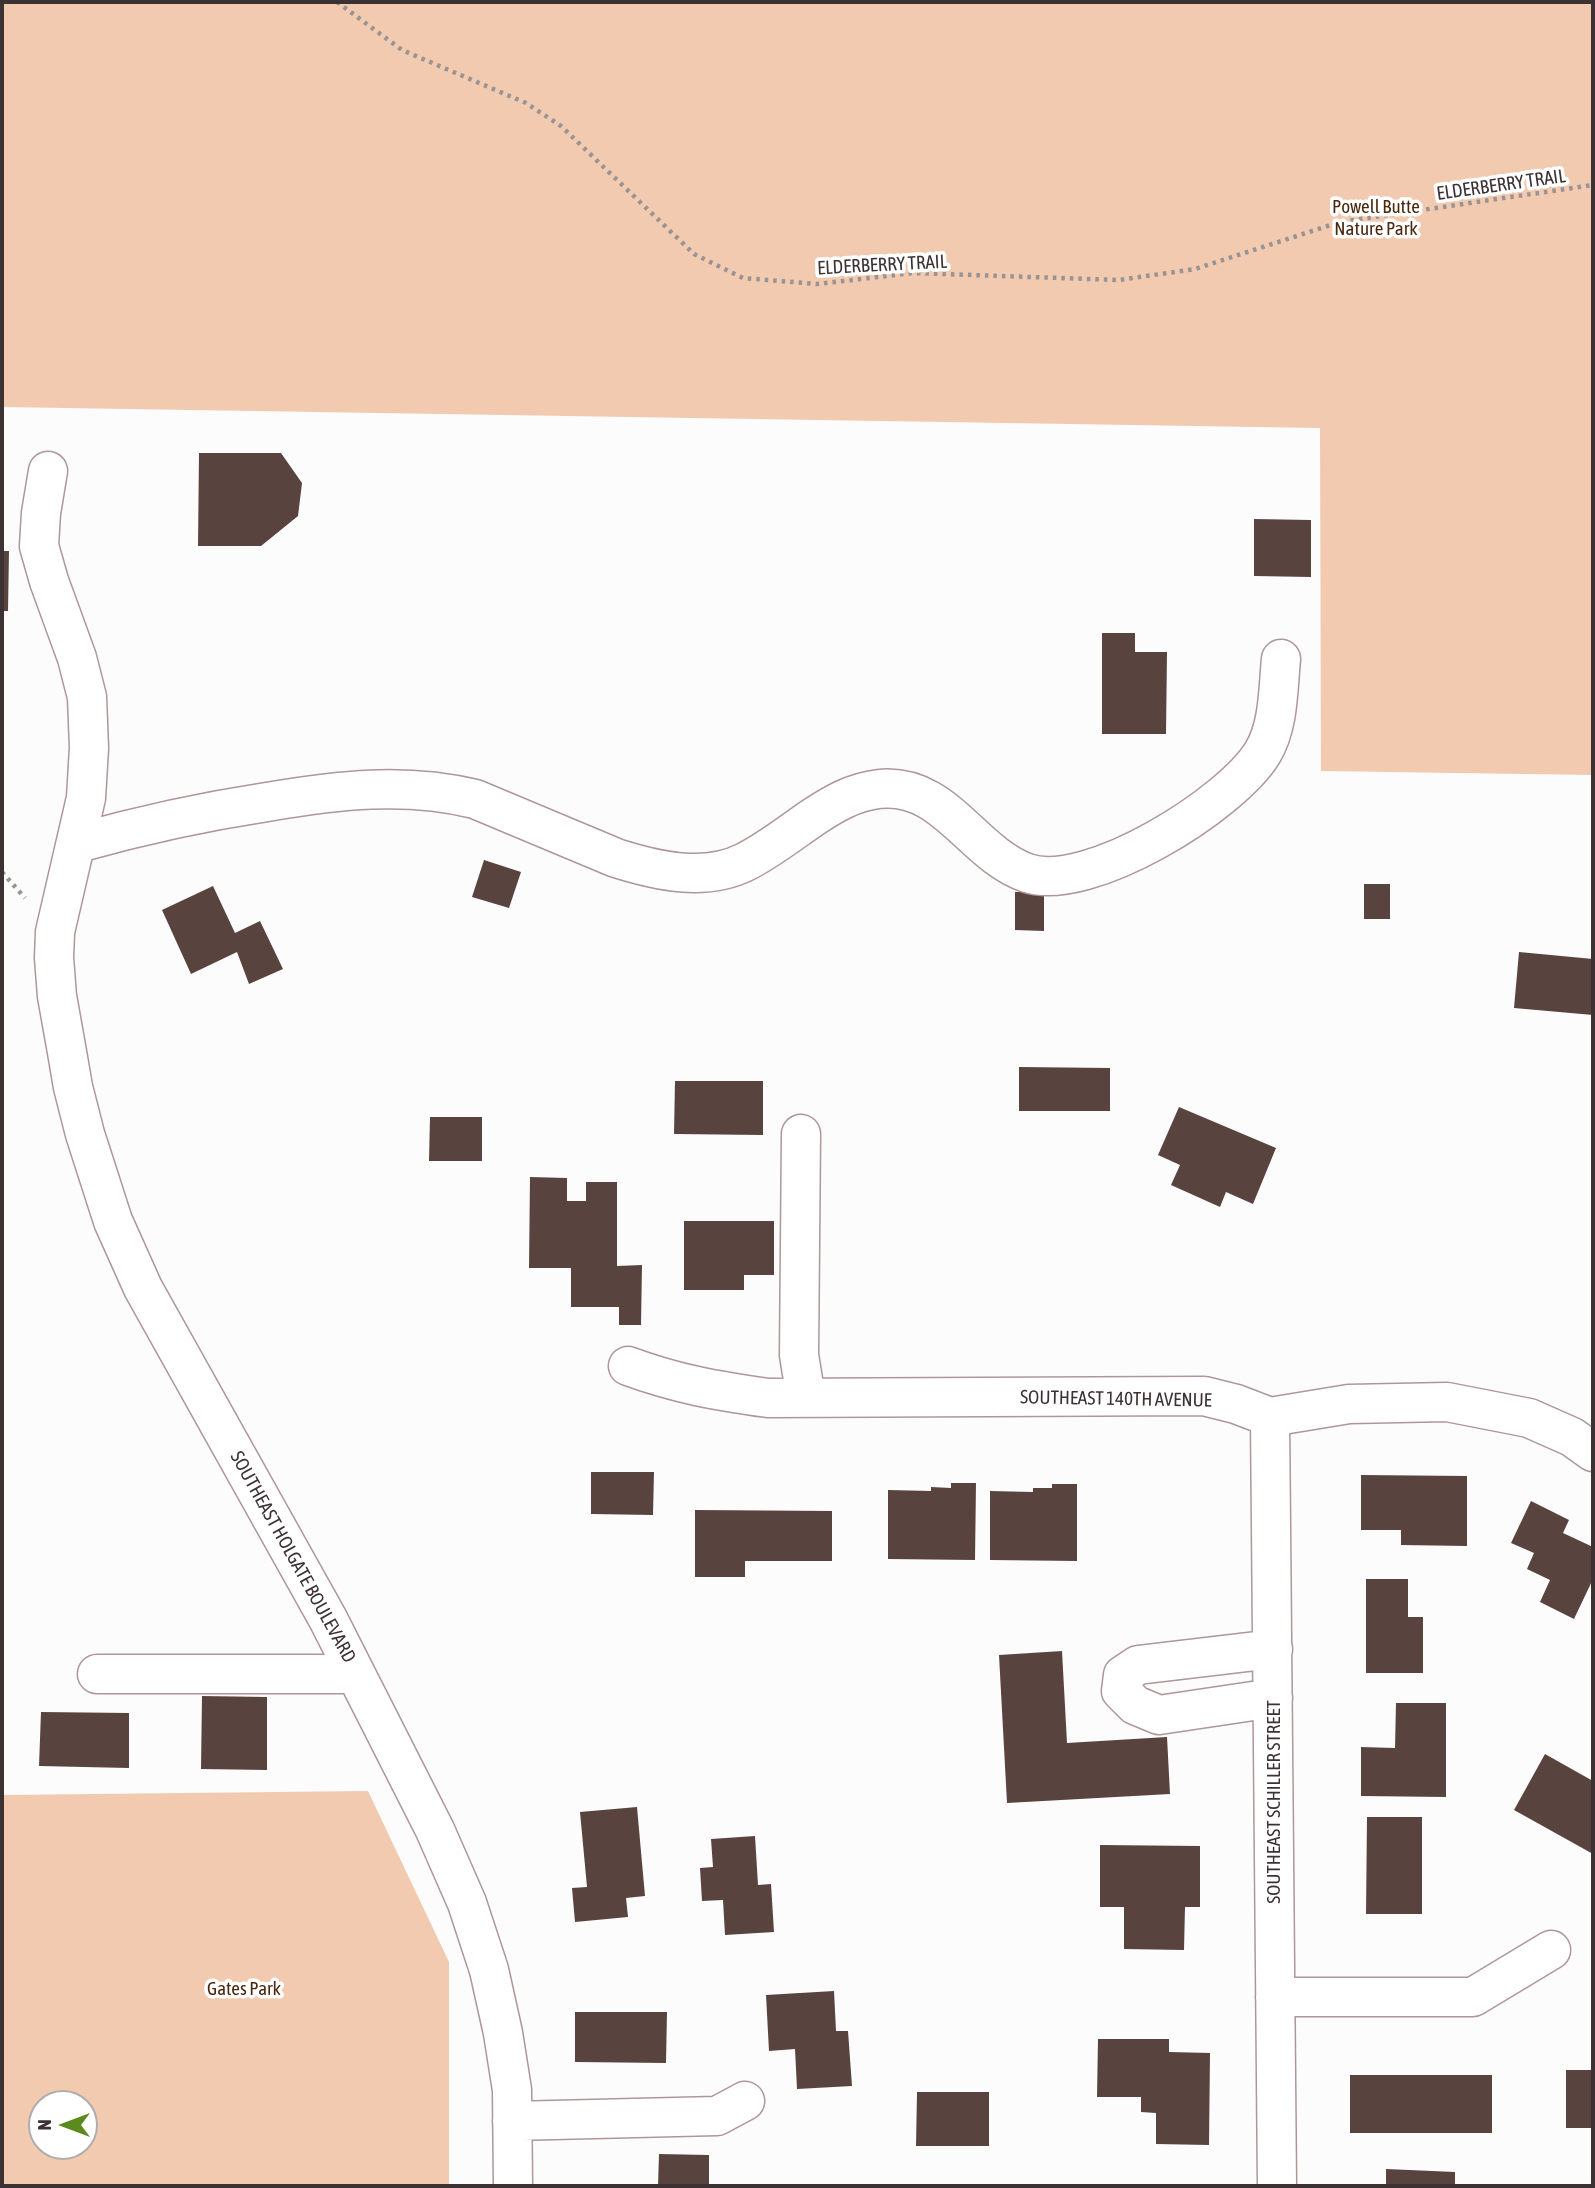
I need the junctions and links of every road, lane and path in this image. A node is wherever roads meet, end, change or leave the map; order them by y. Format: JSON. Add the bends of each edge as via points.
{"nodes":[{"id":1,"x":337,"y":2,"type":"edge"},
{"id":2,"x":1593,"y":185,"type":"edge"},
{"id":3,"x":48,"y":471,"type":"dead end"},
{"id":4,"x":1281,"y":659,"type":"dead end"},
{"id":5,"x":78,"y":843,"type":"junction"},
{"id":6,"x":801,"y":1133,"type":"dead end"},
{"id":7,"x":628,"y":1366,"type":"dead end"},
{"id":8,"x":806,"y":1398,"type":"junction"},
{"id":9,"x":1270,"y":1418,"type":"junction"},
{"id":10,"x":1593,"y":1452,"type":"edge"},
{"id":11,"x":1273,"y":1649,"type":"junction"},
{"id":12,"x":97,"y":1674,"type":"dead end"},
{"id":13,"x":356,"y":1674,"type":"junction"},
{"id":14,"x":1273,"y":1698,"type":"junction"},
{"id":15,"x":1552,"y":1950,"type":"dead end"},
{"id":16,"x":1275,"y":1997,"type":"junction"},
{"id":17,"x":745,"y":2101,"type":"dead end"},
{"id":18,"x":512,"y":2121,"type":"junction"},
{"id":19,"x":513,"y":2186,"type":"edge"},
{"id":20,"x":1277,"y":2186,"type":"edge"}],
"edges":[{"from":1,"to":2,"type":"path","name":"ELDERBERRY TRAIL","via":[[402,50],[526,103],[561,126],[694,254],[743,278],[817,284],[913,273],[1119,280],[1195,269],[1340,222]]},
{"from":3,"to":5,"type":"street","name":"SOUTHEAST HOLGATE BOULEVARD","via":[[39,546],[87,697],[86,798]]},
{"from":4,"to":5,"type":"street","via":[[1271,734],[1263,753],[1243,775],[1172,831],[1114,862],[1078,874],[1029,874],[995,857],[933,802],[890,788],[852,795],[762,853],[719,872],[659,869],[616,858],[475,799],[392,788],[315,793],[191,814]]},
{"from":5,"to":13,"type":"street","name":"SOUTHEAST HOLGATE BOULEVARD","via":[[55,932],[54,958],[73,1087],[96,1172],[119,1236],[155,1309]]},
{"from":6,"to":8,"type":"street","via":[[799,1355]]},
{"from":7,"to":8,"type":"street","name":"SOUTHEAST 140TH AVENUE","via":[[713,1390]]},
{"from":8,"to":9,"type":"street","name":"SOUTHEAST 140TH AVENUE","via":[[1204,1396]]},
{"from":9,"to":10,"type":"street","via":[[1349,1404],[1447,1402],[1529,1418]]},
{"from":9,"to":11,"type":"street","name":"SOUTHEAST SCHILLER STREET"},
{"from":11,"to":14,"type":"street","name":"SOUTHEAST SCHILLER STREET"},
{"from":11,"to":14,"type":"street","via":[[1138,1665],[1123,1675],[1121,1692],[1135,1705],[1159,1715]]},
{"from":12,"to":13,"type":"street"},
{"from":13,"to":18,"type":"street","name":"SOUTHEAST HOLGATE BOULEVARD","via":[[435,1830],[479,1934],[503,2033]]},
{"from":14,"to":16,"type":"street","name":"SOUTHEAST SCHILLER STREET"},
{"from":15,"to":16,"type":"street","via":[[1473,1997]]},
{"from":16,"to":20,"type":"street","name":"SOUTHEAST SCHILLER STREET"},
{"from":17,"to":18,"type":"street","via":[[717,2116]]},
{"from":18,"to":19,"type":"street","name":"SOUTHEAST HOLGATE BOULEVARD"}]}
